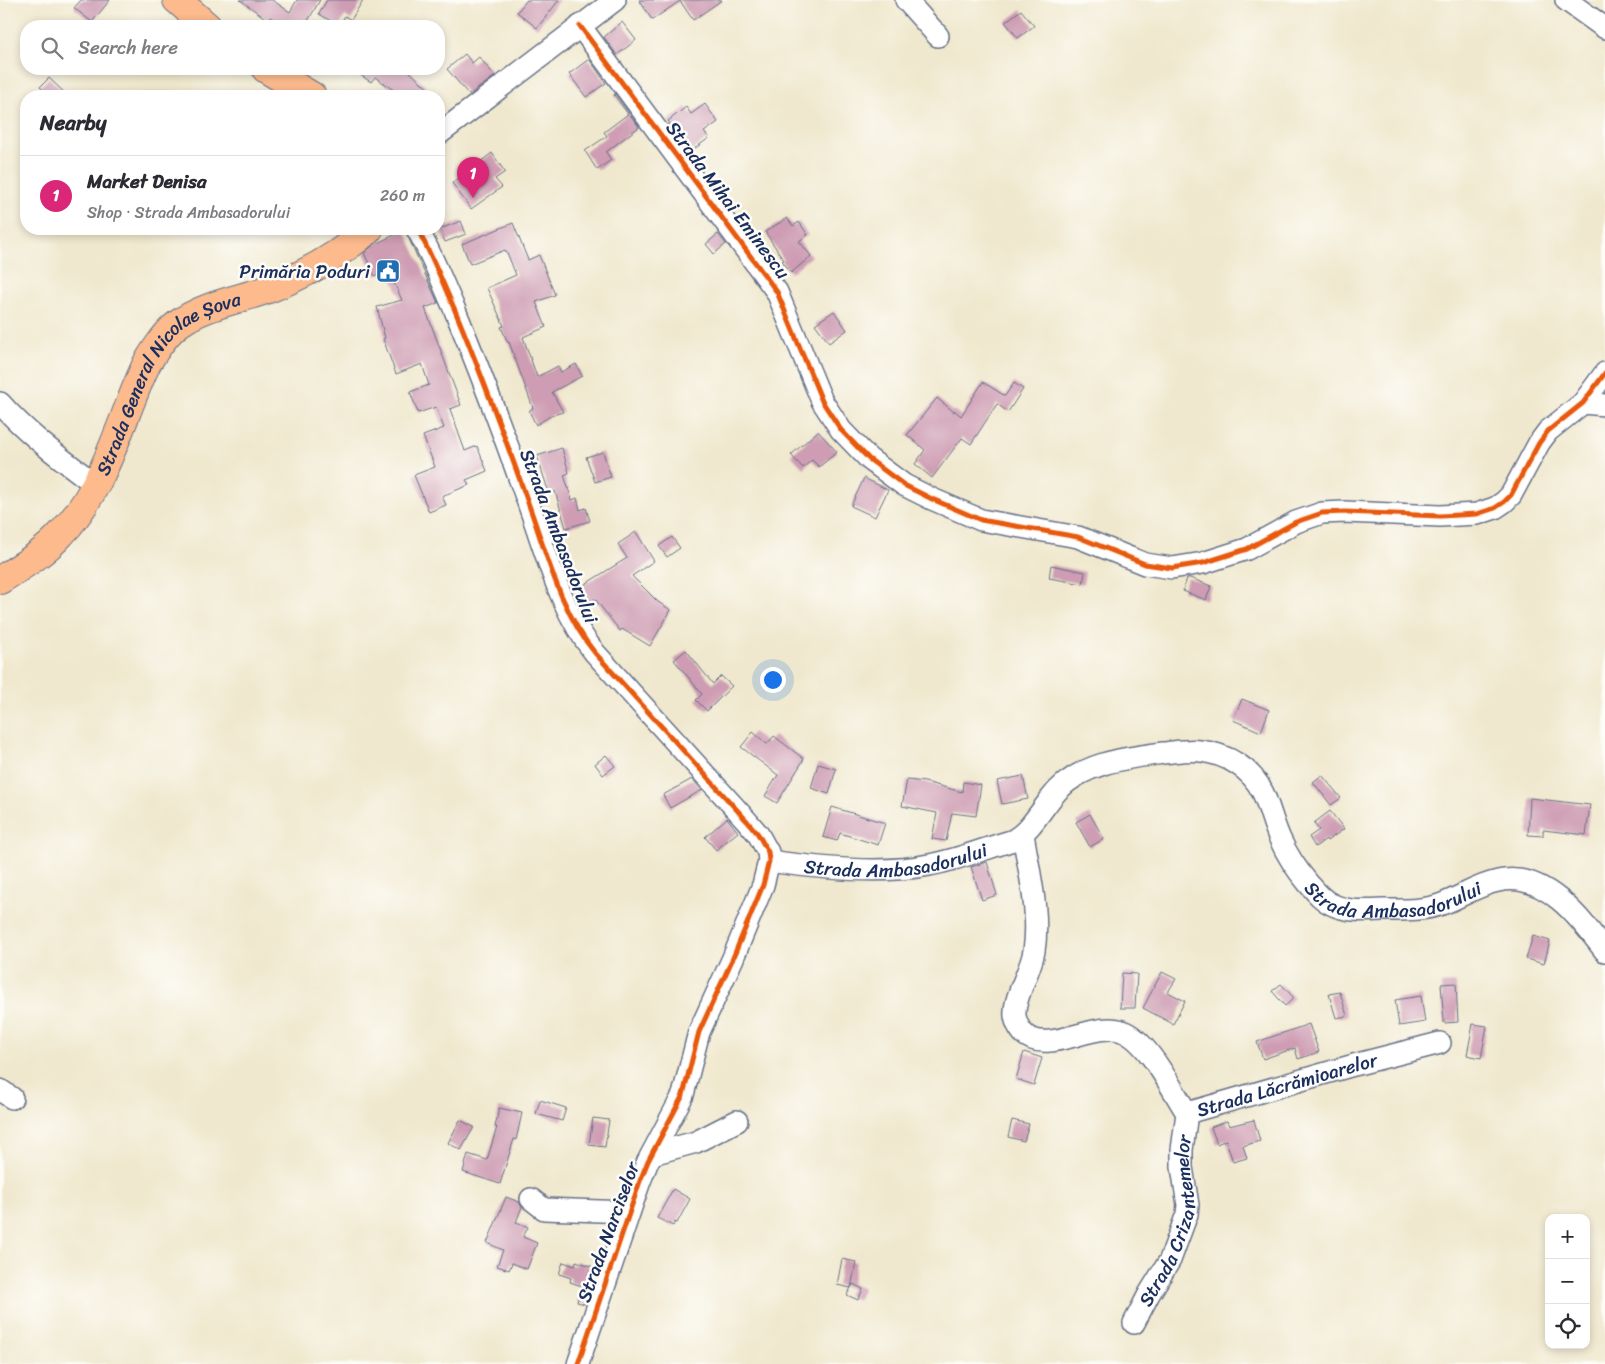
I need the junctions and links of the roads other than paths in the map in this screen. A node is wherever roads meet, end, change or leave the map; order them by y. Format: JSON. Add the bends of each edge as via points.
{"nodes":[{"id":1,"x":177,"y":0,"type":"edge"},
{"id":2,"x":614,"y":0,"type":"edge"},
{"id":3,"x":906,"y":0,"type":"edge"},
{"id":4,"x":1566,"y":0,"type":"edge"},
{"id":5,"x":200,"y":20,"type":"edge"},
{"id":6,"x":580,"y":26,"type":"junction"},
{"id":7,"x":1605,"y":28,"type":"edge"},
{"id":8,"x":938,"y":36,"type":"dead end"},
{"id":9,"x":276,"y":75,"type":"edge"},
{"id":10,"x":302,"y":90,"type":"edge"},
{"id":11,"x":445,"y":129,"type":"edge"},
{"id":12,"x":361,"y":235,"type":"edge"},
{"id":13,"x":421,"y":235,"type":"edge"},
{"id":14,"x":1605,"y":373,"type":"edge"},
{"id":15,"x":0,"y":403,"type":"edge"},
{"id":16,"x":1583,"y":403,"type":"junction"},
{"id":17,"x":1605,"y":405,"type":"edge"},
{"id":18,"x":96,"y":484,"type":"junction"},
{"id":19,"x":0,"y":580,"type":"edge"},
{"id":20,"x":1023,"y":834,"type":"junction"},
{"id":21,"x":769,"y":861,"type":"junction"},
{"id":22,"x":1605,"y":951,"type":"edge"},
{"id":23,"x":1440,"y":1043,"type":"dead end"},
{"id":24,"x":1187,"y":1113,"type":"junction"},
{"id":25,"x":737,"y":1121,"type":"dead end"},
{"id":26,"x":652,"y":1154,"type":"junction"},
{"id":27,"x":532,"y":1199,"type":"dead end"},
{"id":28,"x":629,"y":1212,"type":"junction"},
{"id":29,"x":1134,"y":1323,"type":"dead end"},
{"id":30,"x":578,"y":1364,"type":"edge"}],
"edges":[{"from":1,"to":5,"type":"main road"},
{"from":2,"to":6,"type":"street"},
{"from":3,"to":8,"type":"street"},
{"from":4,"to":7,"type":"street"},
{"from":6,"to":11,"type":"street"},
{"from":6,"to":16,"type":"street","name":"Strada Mihai Eminescu","via":[[777,292],[822,400],[841,430],[869,459],[904,484],[932,500],[981,520],[1078,537],[1145,564],[1172,568],[1203,563],[1247,549],[1296,522],[1322,513],[1477,514],[1495,508],[1511,495],[1548,431]]},
{"from":9,"to":10,"type":"main road"},
{"from":12,"to":18,"type":"main road","name":"Strada General Nicolae Șova","via":[[304,272],[201,312],[178,325],[147,363]]},
{"from":13,"to":21,"type":"street","name":"Strada Ambasadorului","via":[[478,365],[576,628],[747,821],[764,844]]},
{"from":14,"to":16,"type":"street","name":"Strada Mihai Eminescu"},
{"from":15,"to":18,"type":"street","via":[[47,448]]},
{"from":16,"to":17,"type":"street"},
{"from":18,"to":19,"type":"main road","name":"Strada General Nicolae Șova","via":[[61,535],[29,562]]},
{"from":20,"to":21,"type":"street","name":"Strada Ambasadorului","via":[[1014,840],[954,858],[909,868],[832,868]]},
{"from":20,"to":22,"type":"street","name":"Strada Ambasadorului","via":[[1058,790],[1081,772],[1127,758],[1200,750],[1224,756],[1255,779],[1289,856],[1302,877],[1328,903],[1364,911],[1426,908],[1498,881],[1514,879],[1552,893],[1570,908]]},
{"from":20,"to":24,"type":"street","name":"Strada Lăcrămioarelor","via":[[1036,935],[1030,968],[1016,1005],[1018,1027],[1036,1040],[1050,1041],[1108,1028],[1129,1034],[1156,1063]]},
{"from":21,"to":26,"type":"street","name":"Strada Narciselor","via":[[733,958],[699,1032],[684,1095]]},
{"from":23,"to":24,"type":"street","name":"Strada Lăcrămioarelor"},
{"from":24,"to":29,"type":"street","name":"Strada Crizantemelor","via":[[1182,1167],[1187,1214],[1170,1260]]},
{"from":25,"to":26,"type":"street","via":[[696,1142]]},
{"from":26,"to":28,"type":"street","name":"Strada Narciselor"},
{"from":27,"to":28,"type":"street","via":[[544,1209]]},
{"from":28,"to":30,"type":"street","name":"Strada Narciselor"}]}
